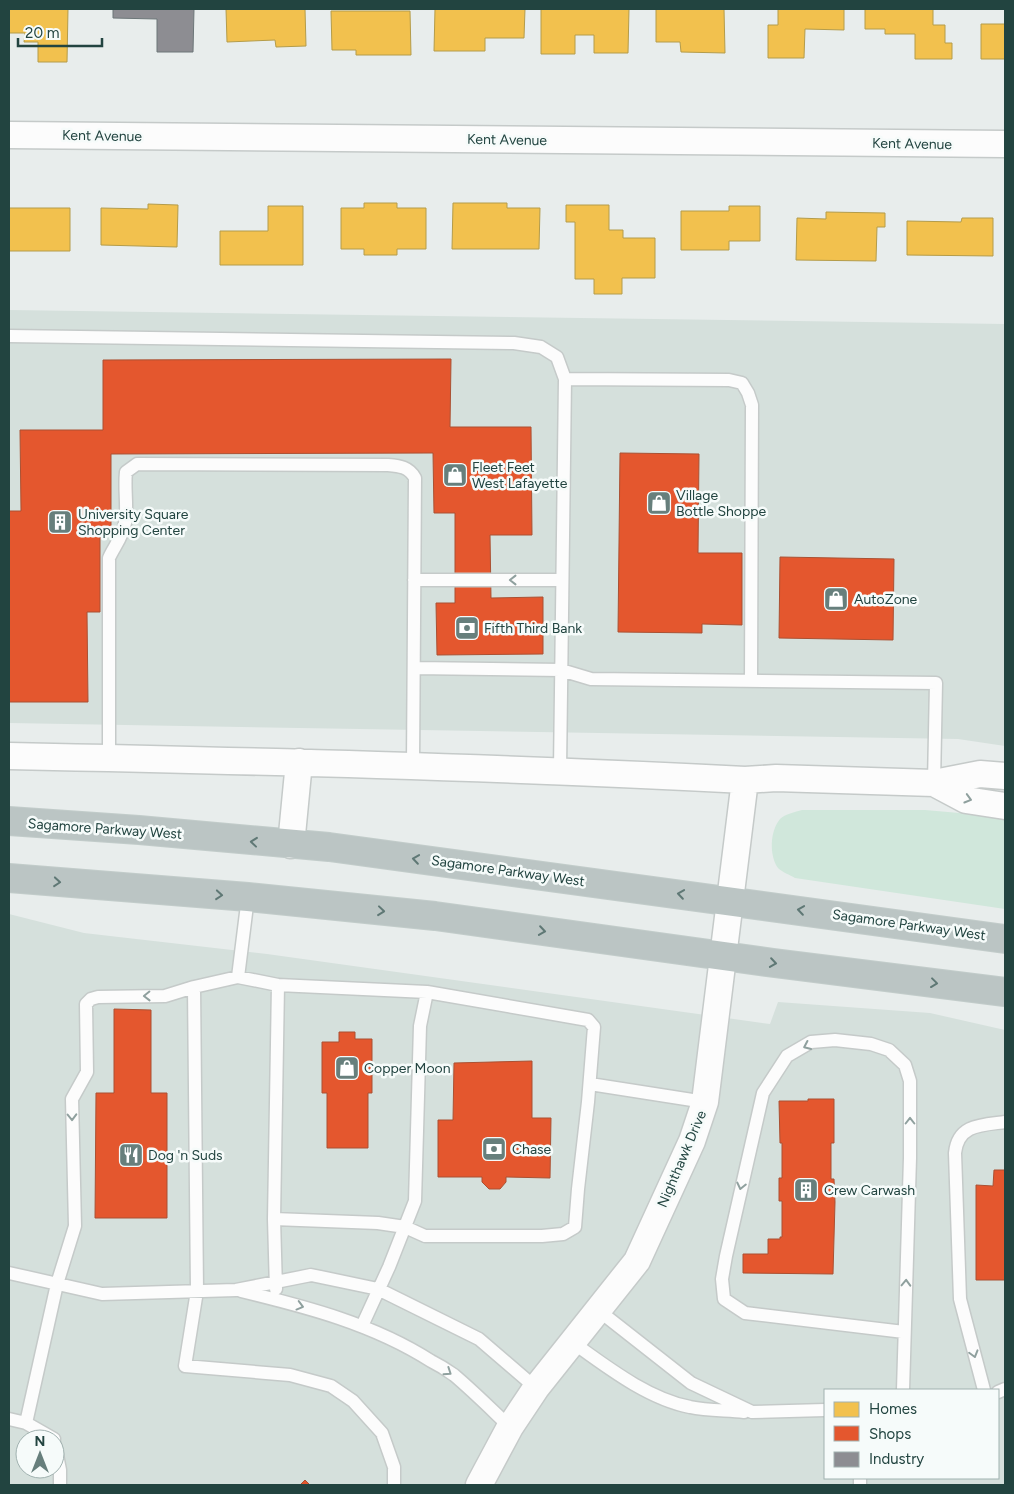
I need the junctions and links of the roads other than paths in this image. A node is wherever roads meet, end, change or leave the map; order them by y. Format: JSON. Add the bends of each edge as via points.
{"nodes":[{"id":1,"x":9,"y":135,"type":"edge"},
{"id":2,"x":1005,"y":144,"type":"edge"},
{"id":3,"x":9,"y":336,"type":"edge"},
{"id":4,"x":565,"y":379,"type":"junction"},
{"id":5,"x":414,"y":580,"type":"junction"},
{"id":6,"x":562,"y":580,"type":"junction"},
{"id":7,"x":414,"y":668,"type":"junction"},
{"id":8,"x":561,"y":670,"type":"junction"},
{"id":9,"x":751,"y":681,"type":"junction"},
{"id":10,"x":9,"y":756,"type":"edge"},
{"id":11,"x":109,"y":758,"type":"junction"},
{"id":12,"x":299,"y":762,"type":"junction"},
{"id":13,"x":413,"y":765,"type":"junction"},
{"id":14,"x":560,"y":770,"type":"junction"},
{"id":15,"x":1005,"y":776,"type":"edge"},
{"id":16,"x":745,"y":780,"type":"junction"},
{"id":17,"x":934,"y":783,"type":"junction"},
{"id":18,"x":1005,"y":806,"type":"edge"},
{"id":19,"x":9,"y":822,"type":"edge"},
{"id":20,"x":291,"y":845,"type":"junction"},
{"id":21,"x":9,"y":878,"type":"edge"},
{"id":22,"x":248,"y":897,"type":"junction"},
{"id":23,"x":729,"y":900,"type":"junction"},
{"id":24,"x":1005,"y":939,"type":"edge"},
{"id":25,"x":724,"y":956,"type":"junction"},
{"id":26,"x":238,"y":977,"type":"junction"},
{"id":27,"x":278,"y":985,"type":"junction"},
{"id":28,"x":194,"y":987,"type":"junction"},
{"id":29,"x":427,"y":992,"type":"junction"},
{"id":30,"x":1005,"y":992,"type":"edge"},
{"id":31,"x":590,"y":1084,"type":"junction"},
{"id":32,"x":705,"y":1102,"type":"junction"},
{"id":33,"x":1005,"y":1122,"type":"edge"},
{"id":34,"x":274,"y":1219,"type":"junction"},
{"id":35,"x":405,"y":1227,"type":"junction"},
{"id":36,"x":9,"y":1274,"type":"edge"},
{"id":37,"x":275,"y":1282,"type":"junction"},
{"id":38,"x":57,"y":1284,"type":"junction"},
{"id":39,"x":378,"y":1289,"type":"junction"},
{"id":40,"x":236,"y":1290,"type":"junction"},
{"id":41,"x":197,"y":1291,"type":"junction"},
{"id":42,"x":276,"y":1299,"type":"junction"},
{"id":43,"x":598,"y":1310,"type":"junction"},
{"id":44,"x":362,"y":1326,"type":"junction"},
{"id":45,"x":904,"y":1332,"type":"junction"},
{"id":46,"x":572,"y":1342,"type":"junction"},
{"id":47,"x":536,"y":1388,"type":"junction"},
{"id":48,"x":903,"y":1389,"type":"edge"},
{"id":49,"x":984,"y":1389,"type":"edge"},
{"id":50,"x":824,"y":1410,"type":"edge"},
{"id":51,"x":752,"y":1412,"type":"junction"},
{"id":52,"x":9,"y":1419,"type":"edge"},
{"id":53,"x":26,"y":1423,"type":"junction"},
{"id":54,"x":510,"y":1427,"type":"junction"},
{"id":55,"x":36,"y":1429,"type":"edge"},
{"id":56,"x":394,"y":1485,"type":"edge"},
{"id":57,"x":479,"y":1485,"type":"edge"}],
"edges":[{"from":1,"to":2,"type":"street","name":"Kent Avenue"},
{"from":3,"to":4,"type":"lane","via":[[514,343],[541,347],[557,357]]},
{"from":4,"to":6,"type":"lane"},
{"from":4,"to":9,"type":"lane","via":[[728,380],[742,383],[752,406]]},
{"from":6,"to":5,"type":"lane","one_way":true},
{"from":5,"to":7,"type":"lane"},
{"from":5,"to":11,"type":"lane","via":[[415,478],[411,471],[400,466],[137,464],[126,472],[126,522],[109,558]]},
{"from":6,"to":8,"type":"lane"},
{"from":7,"to":8,"type":"lane"},
{"from":7,"to":13,"type":"lane"},
{"from":8,"to":9,"type":"lane","via":[[591,679]]},
{"from":8,"to":14,"type":"lane"},
{"from":9,"to":17,"type":"lane","via":[[936,684]]},
{"from":10,"to":11,"type":"street"},
{"from":11,"to":12,"type":"street"},
{"from":12,"to":13,"type":"street"},
{"from":12,"to":20,"type":"street"},
{"from":13,"to":14,"type":"street"},
{"from":14,"to":16,"type":"street"},
{"from":15,"to":17,"type":"street","via":[[980,774]]},
{"from":16,"to":17,"type":"street"},
{"from":16,"to":23,"type":"street","name":"Nighthawk Drive"},
{"from":17,"to":18,"type":"street","one_way":true,"via":[[966,800]]},
{"from":20,"to":19,"type":"highway","name":"Sagamore Parkway West","one_way":true,"via":[[139,830]]},
{"from":23,"to":20,"type":"highway","name":"Sagamore Parkway West","one_way":true,"via":[[328,847]]},
{"from":21,"to":22,"type":"highway","one_way":true},
{"from":22,"to":25,"type":"highway","one_way":true,"via":[[435,916]]},
{"from":22,"to":26,"type":"lane"},
{"from":24,"to":23,"type":"highway","name":"Sagamore Parkway West","one_way":true},
{"from":23,"to":25,"type":"street","name":"Nighthawk Drive"},
{"from":25,"to":30,"type":"highway","one_way":true},
{"from":25,"to":32,"type":"street","name":"Nighthawk Drive"},
{"from":26,"to":27,"type":"lane"},
{"from":26,"to":28,"type":"lane"},
{"from":27,"to":29,"type":"lane"},
{"from":27,"to":34,"type":"lane"},
{"from":28,"to":38,"type":"lane","one_way":true,"via":[[165,996],[98,996],[86,1004],[87,1072],[72,1100],[74,1226]]},
{"from":28,"to":41,"type":"lane"},
{"from":29,"to":31,"type":"lane","via":[[588,1020],[594,1028]]},
{"from":29,"to":35,"type":"lane","via":[[420,1026],[415,1201]]},
{"from":31,"to":32,"type":"lane"},
{"from":31,"to":35,"type":"lane","via":[[575,1227],[563,1234],[542,1236],[425,1236]]},
{"from":32,"to":43,"type":"street","name":"Nighthawk Drive","via":[[692,1141],[637,1261]]},
{"from":33,"to":49,"type":"lane","one_way":true,"via":[[977,1125],[966,1130],[956,1141],[955,1153],[960,1299]]},
{"from":34,"to":35,"type":"lane"},
{"from":34,"to":37,"type":"lane"},
{"from":35,"to":39,"type":"lane"},
{"from":36,"to":38,"type":"lane"},
{"from":37,"to":39,"type":"lane","via":[[310,1275]]},
{"from":37,"to":40,"type":"lane"},
{"from":37,"to":42,"type":"lane"},
{"from":38,"to":41,"type":"lane","via":[[102,1294]]},
{"from":38,"to":53,"type":"lane"},
{"from":39,"to":44,"type":"lane"},
{"from":39,"to":47,"type":"lane","via":[[479,1339]]},
{"from":40,"to":41,"type":"lane"},
{"from":40,"to":42,"type":"lane"},
{"from":41,"to":56,"type":"lane","via":[[185,1366],[290,1375],[331,1386],[353,1402],[382,1433],[394,1467]]},
{"from":42,"to":44,"type":"lane","one_way":true},
{"from":43,"to":46,"type":"street","name":"Nighthawk Drive"},
{"from":43,"to":51,"type":"lane","via":[[691,1384]]},
{"from":44,"to":54,"type":"lane","one_way":true,"via":[[411,1348],[453,1374]]},
{"from":45,"to":45,"type":"lane","one_way":true,"via":[[910,1082],[904,1065],[889,1050],[871,1044],[835,1040],[811,1042],[787,1056],[763,1093],[726,1256],[722,1279],[724,1299],[745,1313]]},
{"from":45,"to":48,"type":"lane"},
{"from":46,"to":47,"type":"street","name":"Nighthawk Drive"},
{"from":46,"to":51,"type":"lane","via":[[655,1396],[690,1408]]},
{"from":47,"to":54,"type":"street","name":"Nighthawk Drive"},
{"from":50,"to":51,"type":"lane"},
{"from":52,"to":53,"type":"lane"},
{"from":53,"to":55,"type":"lane"},
{"from":54,"to":57,"type":"street","name":"Nighthawk Drive"}]}
